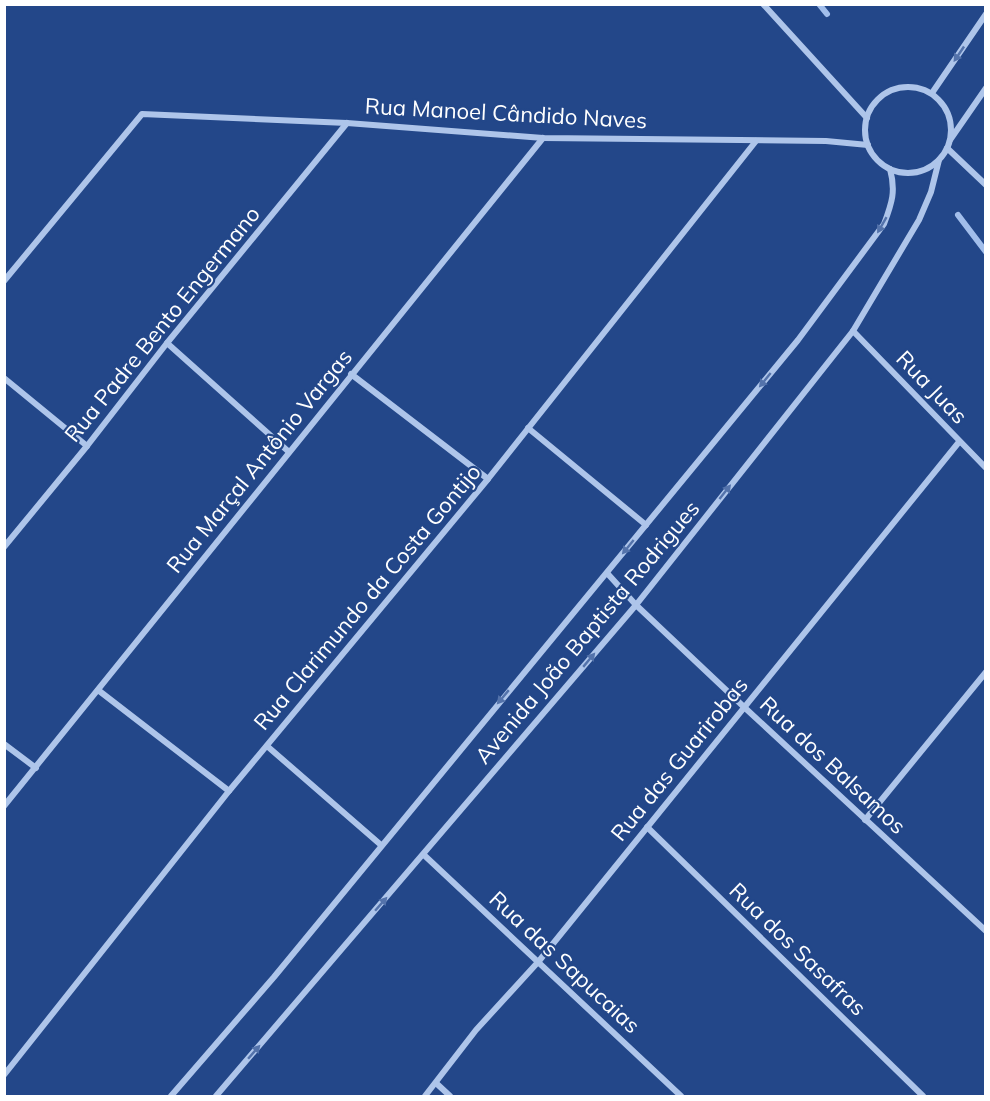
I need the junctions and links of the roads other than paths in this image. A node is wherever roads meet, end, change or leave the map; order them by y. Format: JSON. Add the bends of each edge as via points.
{"nodes":[{"id":1,"x":763,"y":4,"type":"edge"},
{"id":2,"x":986,"y":14,"type":"edge"},
{"id":3,"x":986,"y":88,"type":"edge"},
{"id":4,"x":932,"y":93,"type":"junction"},
{"id":5,"x":867,"y":118,"type":"junction"},
{"id":6,"x":347,"y":123,"type":"junction"},
{"id":7,"x":543,"y":138,"type":"junction"},
{"id":8,"x":756,"y":141,"type":"junction"},
{"id":9,"x":950,"y":141,"type":"junction"},
{"id":10,"x":868,"y":145,"type":"junction"},
{"id":11,"x":947,"y":148,"type":"junction"},
{"id":12,"x":939,"y":160,"type":"junction"},
{"id":13,"x":890,"y":169,"type":"junction"},
{"id":14,"x":986,"y":185,"type":"edge"},
{"id":15,"x":4,"y":281,"type":"edge"},
{"id":16,"x":853,"y":331,"type":"junction"},
{"id":17,"x":167,"y":343,"type":"junction"},
{"id":18,"x":351,"y":374,"type":"junction"},
{"id":19,"x":4,"y":378,"type":"edge"},
{"id":20,"x":528,"y":428,"type":"junction"},
{"id":21,"x":959,"y":442,"type":"junction"},
{"id":22,"x":87,"y":446,"type":"junction"},
{"id":23,"x":290,"y":452,"type":"junction"},
{"id":24,"x":986,"y":468,"type":"edge"},
{"id":25,"x":488,"y":479,"type":"junction"},
{"id":26,"x":646,"y":525,"type":"junction"},
{"id":27,"x":4,"y":547,"type":"edge"},
{"id":28,"x":607,"y":573,"type":"junction"},
{"id":29,"x":636,"y":604,"type":"junction"},
{"id":30,"x":986,"y":672,"type":"edge"},
{"id":31,"x":98,"y":690,"type":"junction"},
{"id":32,"x":744,"y":707,"type":"junction"},
{"id":33,"x":4,"y":744,"type":"edge"},
{"id":34,"x":267,"y":746,"type":"junction"},
{"id":35,"x":36,"y":768,"type":"junction"},
{"id":36,"x":229,"y":791,"type":"junction"},
{"id":37,"x":4,"y":807,"type":"edge"},
{"id":38,"x":865,"y":820,"type":"junction"},
{"id":39,"x":647,"y":827,"type":"junction"},
{"id":40,"x":381,"y":845,"type":"junction"},
{"id":41,"x":424,"y":855,"type":"junction"},
{"id":42,"x":986,"y":931,"type":"edge"},
{"id":43,"x":539,"y":961,"type":"junction"},
{"id":44,"x":4,"y":1075,"type":"edge"},
{"id":45,"x":436,"y":1083,"type":"junction"},
{"id":46,"x":171,"y":1096,"type":"edge"},
{"id":47,"x":216,"y":1096,"type":"edge"},
{"id":48,"x":425,"y":1096,"type":"edge"},
{"id":49,"x":450,"y":1096,"type":"edge"},
{"id":50,"x":681,"y":1096,"type":"edge"},
{"id":51,"x":924,"y":1096,"type":"edge"}],
"edges":[{"from":1,"to":5,"type":"street"},
{"from":2,"to":4,"type":"street","one_way":true},
{"from":3,"to":9,"type":"street"},
{"from":4,"to":5,"type":"street","via":[[920,88],[893,90],[877,101]]},
{"from":4,"to":9,"type":"street","via":[[948,114]]},
{"from":5,"to":10,"type":"street"},
{"from":6,"to":7,"type":"street","name":"Rua Manoel Cândido Naves"},
{"from":6,"to":15,"type":"street","name":"Rua Manoel Cândido Naves","via":[[142,114]]},
{"from":6,"to":17,"type":"street","name":"Rua Padre Bento Engermano"},
{"from":7,"to":8,"type":"street","name":"Rua Manoel Cândido Naves"},
{"from":7,"to":18,"type":"street","name":"Rua Marçal Antônio Vargas"},
{"from":8,"to":10,"type":"street","name":"Rua Manoel Cândido Naves"},
{"from":8,"to":20,"type":"street","name":"Rua Clarimundo da Costa Gontijo"},
{"from":9,"to":11,"type":"street"},
{"from":10,"to":13,"type":"street","via":[[873,155]]},
{"from":11,"to":12,"type":"street"},
{"from":11,"to":14,"type":"street"},
{"from":12,"to":13,"type":"street","via":[[924,170],[907,173]]},
{"from":12,"to":16,"type":"street","name":"Avenida João Baptista Rodrigues","via":[[919,220]]},
{"from":13,"to":26,"type":"street","name":"Avenida João Baptista Rodrigues","one_way":true,"via":[[894,186],[884,224],[798,340]]},
{"from":16,"to":21,"type":"street","name":"Rua Juas"},
{"from":29,"to":16,"type":"street","name":"Avenida João Baptista Rodrigues","one_way":true},
{"from":17,"to":22,"type":"street","name":"Rua Padre Bento Engermano"},
{"from":17,"to":23,"type":"street"},
{"from":18,"to":23,"type":"street","name":"Rua Marçal Antônio Vargas"},
{"from":18,"to":25,"type":"street"},
{"from":19,"to":22,"type":"street"},
{"from":20,"to":25,"type":"street","name":"Rua Clarimundo da Costa Gontijo"},
{"from":20,"to":26,"type":"street"},
{"from":21,"to":24,"type":"street","name":"Rua Juas"},
{"from":21,"to":32,"type":"street","name":"Rua das Guarirobas"},
{"from":22,"to":27,"type":"street","name":"Rua Padre Bento Engermano"},
{"from":23,"to":31,"type":"street","name":"Rua Marçal Antônio Vargas"},
{"from":25,"to":34,"type":"street","name":"Rua Clarimundo da Costa Gontijo"},
{"from":26,"to":28,"type":"street","name":"Avenida João Baptista Rodrigues","one_way":true},
{"from":28,"to":29,"type":"street","name":"Rua dos Balsamos"},
{"from":28,"to":40,"type":"street","name":"Avenida João Baptista Rodrigues","one_way":true},
{"from":29,"to":32,"type":"street","name":"Rua dos Balsamos"},
{"from":41,"to":29,"type":"street","name":"Avenida João Baptista Rodrigues","one_way":true},
{"from":30,"to":38,"type":"street"},
{"from":31,"to":35,"type":"street","name":"Rua Marçal Antônio Vargas"},
{"from":31,"to":36,"type":"street"},
{"from":32,"to":38,"type":"street","name":"Rua dos Balsamos"},
{"from":32,"to":39,"type":"street","name":"Rua das Guarirobas"},
{"from":33,"to":35,"type":"street"},
{"from":34,"to":36,"type":"street","name":"Rua Clarimundo da Costa Gontijo"},
{"from":34,"to":40,"type":"street"},
{"from":35,"to":37,"type":"street","name":"Rua Marçal Antônio Vargas"},
{"from":36,"to":44,"type":"street","name":"Rua Clarimundo da Costa Gontijo"},
{"from":38,"to":42,"type":"street","name":"Rua dos Balsamos"},
{"from":39,"to":43,"type":"street","name":"Rua das Guarirobas"},
{"from":39,"to":51,"type":"street","name":"Rua dos Sasafras"},
{"from":40,"to":46,"type":"street","name":"Avenida João Baptista Rodrigues"},
{"from":41,"to":43,"type":"street","name":"Rua das Sapucaias"},
{"from":47,"to":41,"type":"street","name":"Avenida João Baptista Rodrigues","one_way":true},
{"from":43,"to":45,"type":"street","name":"Rua das Guarirobas","via":[[476,1030]]},
{"from":43,"to":50,"type":"street","name":"Rua das Sapucaias"},
{"from":45,"to":48,"type":"street","name":"Rua das Guarirobas"},
{"from":45,"to":49,"type":"street"}]}
